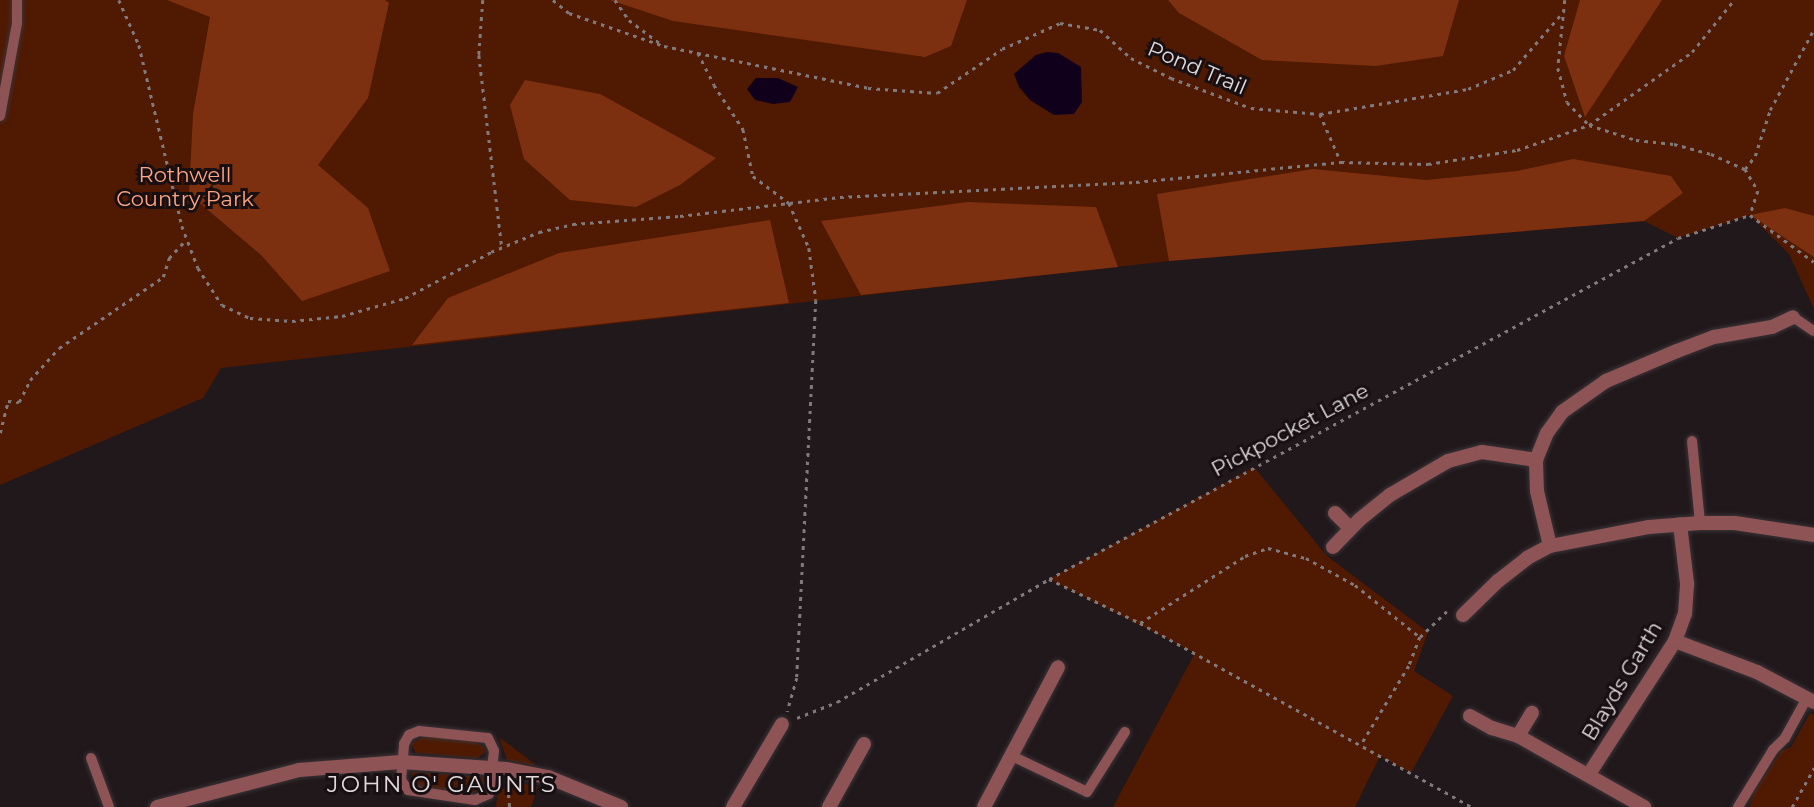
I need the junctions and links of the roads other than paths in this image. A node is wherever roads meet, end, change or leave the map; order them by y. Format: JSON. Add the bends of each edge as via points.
{"nodes":[{"id":1,"x":17,"y":0,"type":"edge"},
{"id":2,"x":0,"y":116,"type":"edge"},
{"id":3,"x":1793,"y":317,"type":"joint"},
{"id":4,"x":1814,"y":331,"type":"edge"},
{"id":5,"x":1692,"y":441,"type":"dead end"},
{"id":6,"x":1536,"y":460,"type":"junction"},
{"id":7,"x":1335,"y":513,"type":"dead end"},
{"id":8,"x":1700,"y":523,"type":"junction"},
{"id":9,"x":1680,"y":524,"type":"junction"},
{"id":10,"x":1350,"y":528,"type":"junction"},
{"id":11,"x":1814,"y":535,"type":"edge"},
{"id":12,"x":1550,"y":546,"type":"junction"},
{"id":13,"x":1333,"y":547,"type":"dead end"},
{"id":14,"x":1463,"y":615,"type":"road end"},
{"id":15,"x":1675,"y":641,"type":"junction"},
{"id":16,"x":1058,"y":667,"type":"dead end"},
{"id":17,"x":1810,"y":700,"type":"edge"},
{"id":18,"x":1532,"y":713,"type":"dead end"},
{"id":19,"x":1470,"y":716,"type":"dead end"},
{"id":20,"x":782,"y":724,"type":"road end"},
{"id":21,"x":1125,"y":732,"type":"dead end"},
{"id":22,"x":1518,"y":736,"type":"junction"},
{"id":23,"x":864,"y":744,"type":"dead end"},
{"id":24,"x":1012,"y":755,"type":"junction"},
{"id":25,"x":92,"y":758,"type":"dead end"},
{"id":26,"x":401,"y":762,"type":"junction"},
{"id":27,"x":500,"y":769,"type":"junction"},
{"id":28,"x":1590,"y":774,"type":"junction"},
{"id":29,"x":162,"y":806,"type":"edge"},
{"id":30,"x":109,"y":807,"type":"edge"},
{"id":31,"x":621,"y":807,"type":"edge"},
{"id":32,"x":733,"y":807,"type":"edge"},
{"id":33,"x":829,"y":807,"type":"edge"},
{"id":34,"x":984,"y":807,"type":"edge"},
{"id":35,"x":1644,"y":807,"type":"edge"},
{"id":36,"x":1738,"y":807,"type":"edge"}],
"edges":[{"from":1,"to":2,"type":"lane"},
{"from":3,"to":4,"type":"lane"},
{"from":3,"to":6,"type":"street","via":[[1772,327],[1714,337],[1606,382],[1562,412]]},
{"from":5,"to":8,"type":"lane"},
{"from":6,"to":10,"type":"street","via":[[1482,452],[1448,461],[1390,495]]},
{"from":6,"to":12,"type":"street","via":[[1537,491]]},
{"from":7,"to":10,"type":"street"},
{"from":8,"to":9,"type":"street"},
{"from":8,"to":11,"type":"street","via":[[1735,523]]},
{"from":9,"to":12,"type":"street"},
{"from":9,"to":15,"type":"street","name":"Blayds Garth","via":[[1687,583],[1685,614]]},
{"from":10,"to":13,"type":"street"},
{"from":12,"to":14,"type":"street","via":[[1498,581]]},
{"from":15,"to":17,"type":"street","via":[[1756,672]]},
{"from":15,"to":28,"type":"street","name":"Blayds Garth"},
{"from":16,"to":24,"type":"street"},
{"from":17,"to":36,"type":"lane"},
{"from":18,"to":22,"type":"street"},
{"from":19,"to":22,"type":"street","name":"Blayds Garth"},
{"from":20,"to":32,"type":"street"},
{"from":21,"to":24,"type":"lane","via":[[1087,792]]},
{"from":22,"to":28,"type":"street","name":"Blayds Garth"},
{"from":23,"to":33,"type":"street"},
{"from":24,"to":34,"type":"street"},
{"from":25,"to":30,"type":"lane"},
{"from":26,"to":27,"type":"street"},
{"from":26,"to":27,"type":"lane","via":[[401,780],[413,793],[475,800],[489,794]]},
{"from":26,"to":27,"type":"lane","via":[[406,739],[419,731],[488,738]]},
{"from":26,"to":29,"type":"street","via":[[299,770]]},
{"from":27,"to":31,"type":"street","via":[[548,777]]},
{"from":28,"to":35,"type":"street","name":"Blayds Garth"}]}
